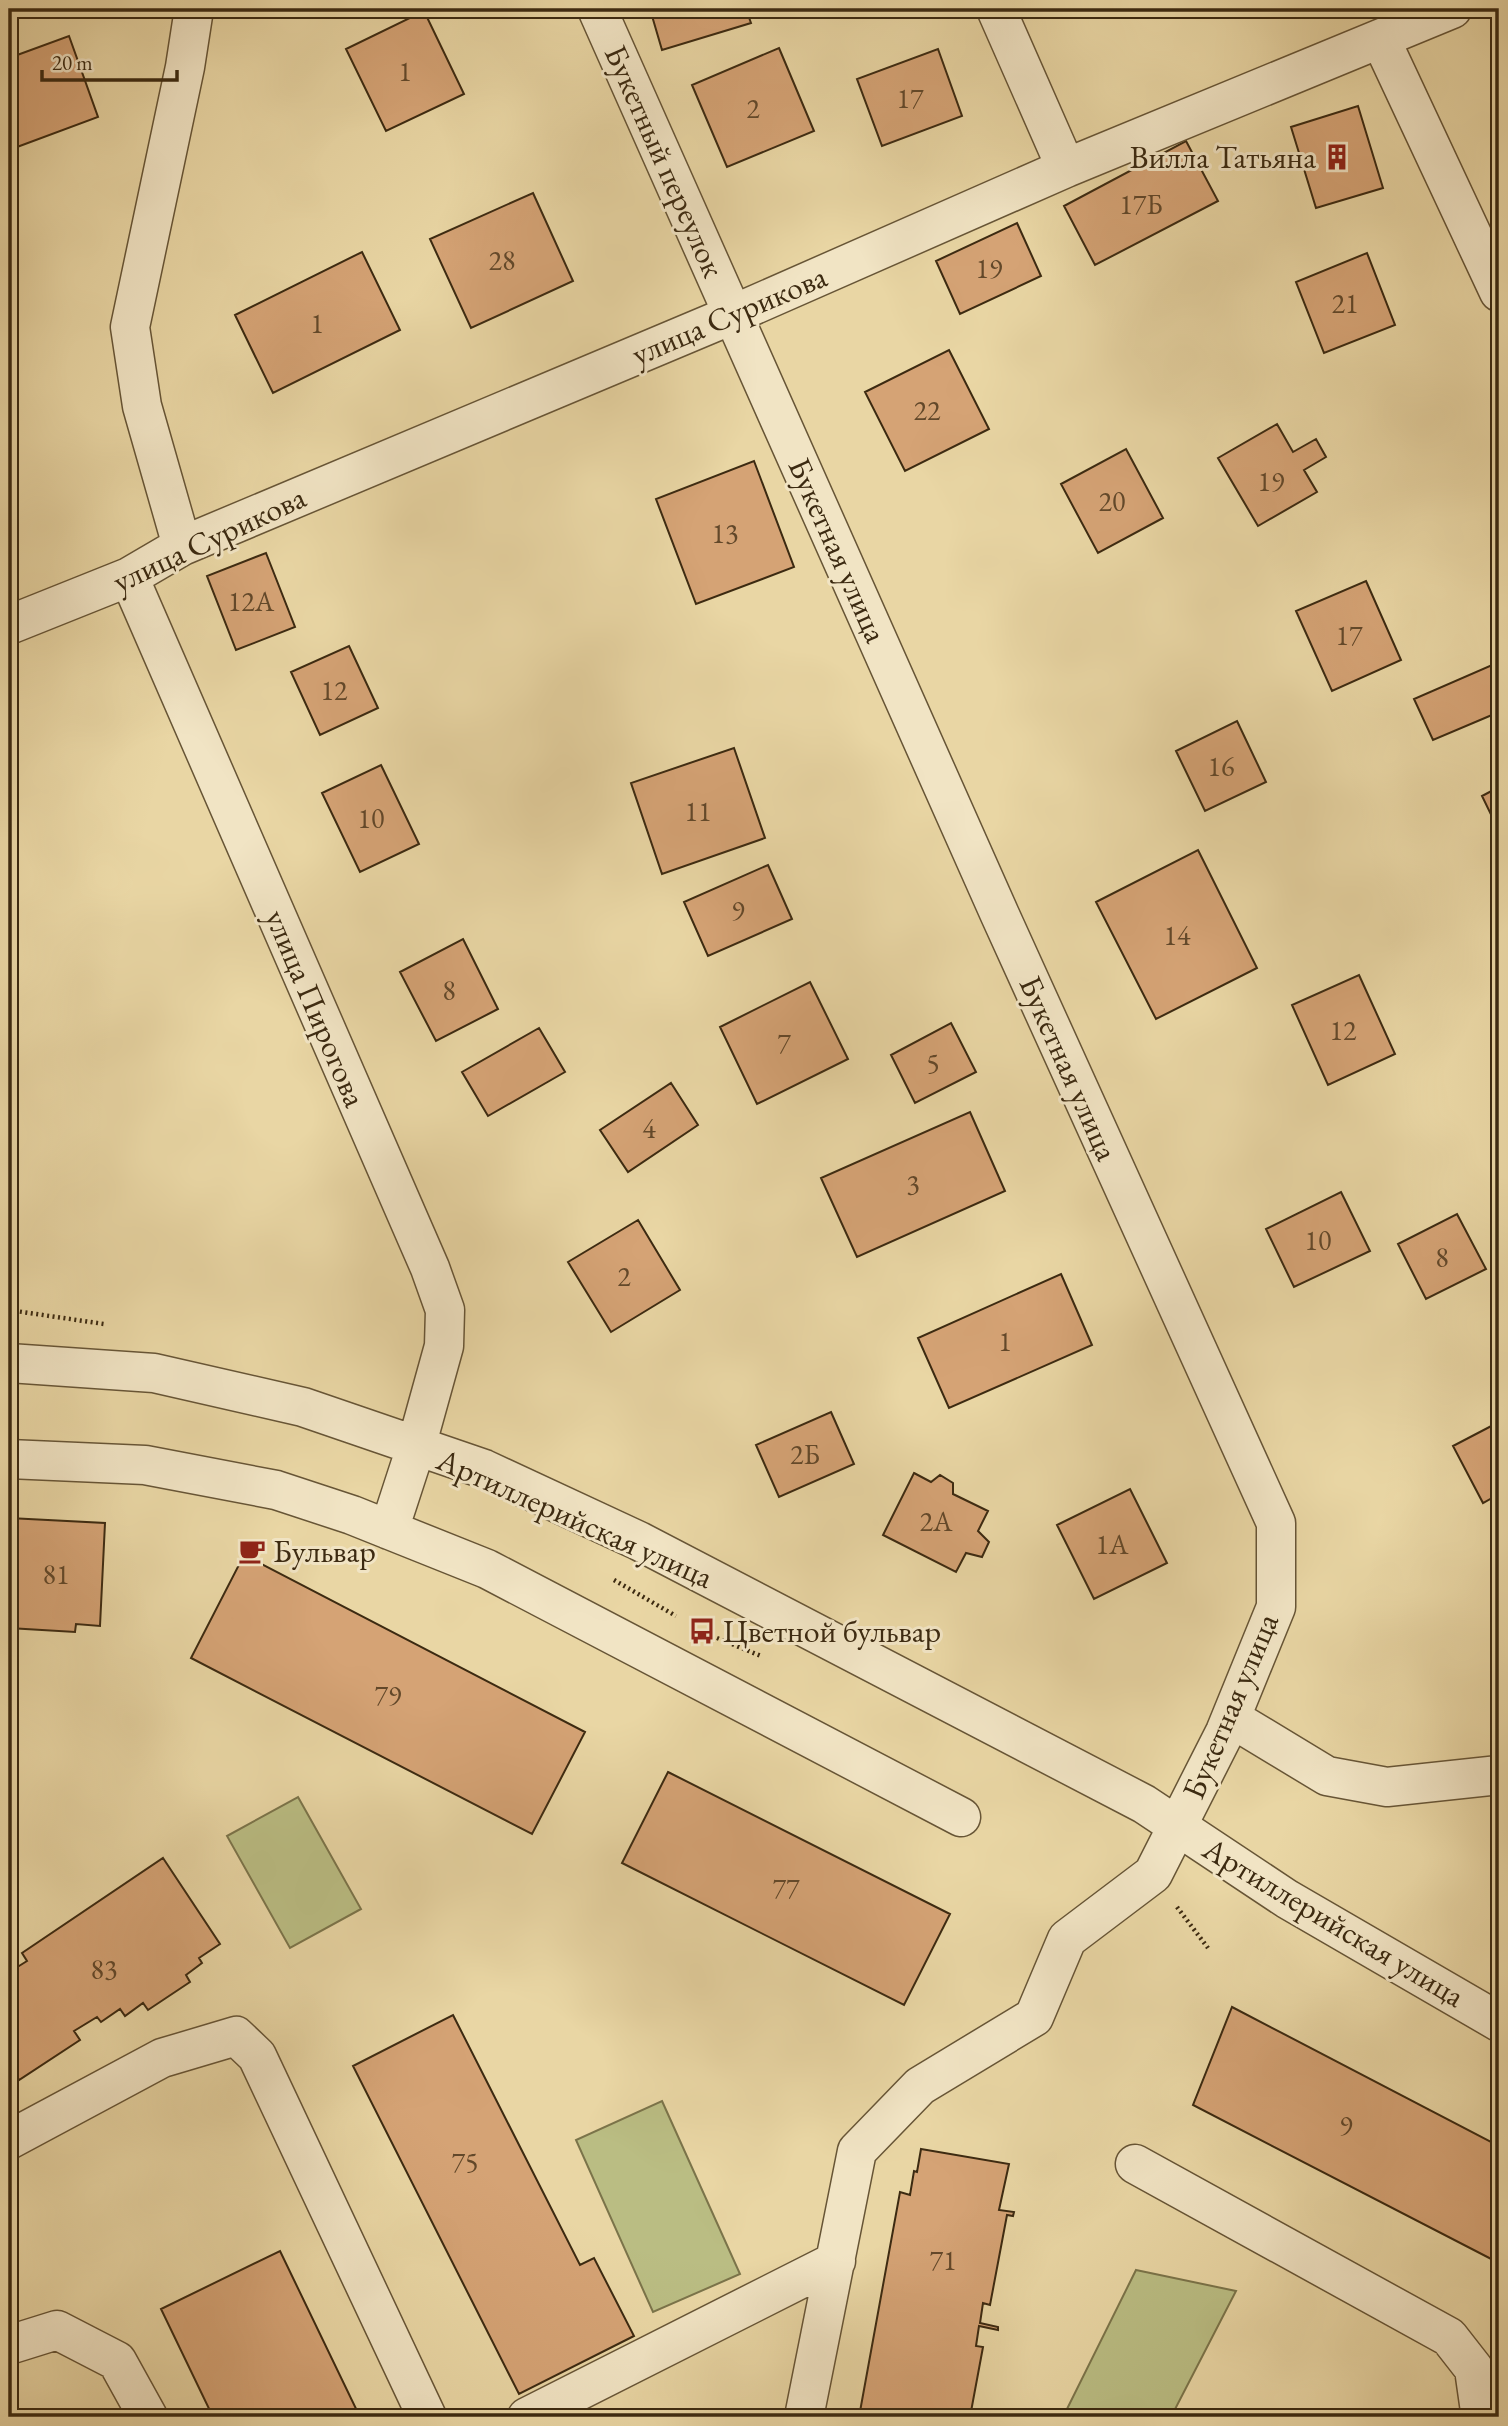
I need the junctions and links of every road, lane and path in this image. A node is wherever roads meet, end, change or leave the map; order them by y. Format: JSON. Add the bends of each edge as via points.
{"nodes":[{"id":1,"x":194,"y":9,"type":"edge"},
{"id":2,"x":597,"y":9,"type":"edge"},
{"id":3,"x":996,"y":9,"type":"edge"},
{"id":4,"x":1452,"y":9,"type":"edge"},
{"id":5,"x":1381,"y":40,"type":"junction"},
{"id":6,"x":1066,"y":169,"type":"junction"},
{"id":7,"x":1499,"y":292,"type":"edge"},
{"id":8,"x":734,"y":314,"type":"junction"},
{"id":9,"x":182,"y":546,"type":"junction"},
{"id":10,"x":130,"y":577,"type":"junction"},
{"id":11,"x":9,"y":625,"type":"edge"},
{"id":12,"x":9,"y":1363,"type":"edge"},
{"id":13,"x":416,"y":1447,"type":"junction"},
{"id":14,"x":9,"y":1459,"type":"edge"},
{"id":15,"x":389,"y":1530,"type":"junction"},
{"id":16,"x":1231,"y":1718,"type":"junction"},
{"id":17,"x":1499,"y":1775,"type":"edge"},
{"id":18,"x":961,"y":1817,"type":"dead end"},
{"id":19,"x":1178,"y":1826,"type":"junction"},
{"id":20,"x":1499,"y":2022,"type":"edge"},
{"id":21,"x":9,"y":2140,"type":"edge"},
{"id":22,"x":1135,"y":2164,"type":"dead end"},
{"id":23,"x":836,"y":2260,"type":"junction"},
{"id":24,"x":9,"y":2344,"type":"edge"},
{"id":25,"x":148,"y":2417,"type":"edge"},
{"id":26,"x":427,"y":2417,"type":"edge"},
{"id":27,"x":527,"y":2417,"type":"edge"},
{"id":28,"x":804,"y":2417,"type":"edge"},
{"id":29,"x":1478,"y":2417,"type":"edge"}],
"edges":[{"from":1,"to":9,"type":"street","via":[[130,327],[142,406]]},
{"from":2,"to":8,"type":"street","name":"Букетный переулок"},
{"from":3,"to":6,"type":"street"},
{"from":4,"to":5,"type":"street","name":"улица Сурикова"},
{"from":5,"to":6,"type":"street","name":"улица Сурикова"},
{"from":5,"to":7,"type":"street"},
{"from":6,"to":8,"type":"street","name":"улица Сурикова"},
{"from":8,"to":9,"type":"street","name":"улица Сурикова"},
{"from":8,"to":16,"type":"street","name":"Букетная улица","via":[[1276,1523],[1276,1607]]},
{"from":9,"to":10,"type":"street","name":"улица Сурикова"},
{"from":10,"to":11,"type":"street","name":"улица Сурикова"},
{"from":10,"to":13,"type":"street","name":"улица Пирогова","via":[[445,1310],[444,1346]]},
{"from":12,"to":13,"type":"street","name":"Артиллерийская улица","via":[[153,1373],[303,1407]]},
{"from":13,"to":15,"type":"street","name":"улица Пирогова"},
{"from":13,"to":19,"type":"street","name":"Артиллерийская улица","via":[[484,1469],[639,1541],[1133,1798]]},
{"from":14,"to":15,"type":"street","via":[[159,1467],[276,1490]]},
{"from":15,"to":18,"type":"street","via":[[487,1569]]},
{"from":16,"to":17,"type":"street","via":[[1327,1776],[1387,1787]]},
{"from":16,"to":19,"type":"street","name":"Букетная улица"},
{"from":19,"to":20,"type":"street","name":"Артиллерийская улица","via":[[1287,1899]]},
{"from":19,"to":23,"type":"street","name":"Букетная улица","via":[[1153,1874],[1068,1939],[1034,2017],[920,2086],[858,2151]]},
{"from":21,"to":26,"type":"street","via":[[162,2058],[236,2036],[257,2056]]},
{"from":22,"to":29,"type":"street","via":[[1449,2336],[1474,2370]]},
{"from":23,"to":27,"type":"street"},
{"from":23,"to":28,"type":"street","name":"Букетная улица"},
{"from":24,"to":25,"type":"street","via":[[57,2330],[117,2361]]}]}
